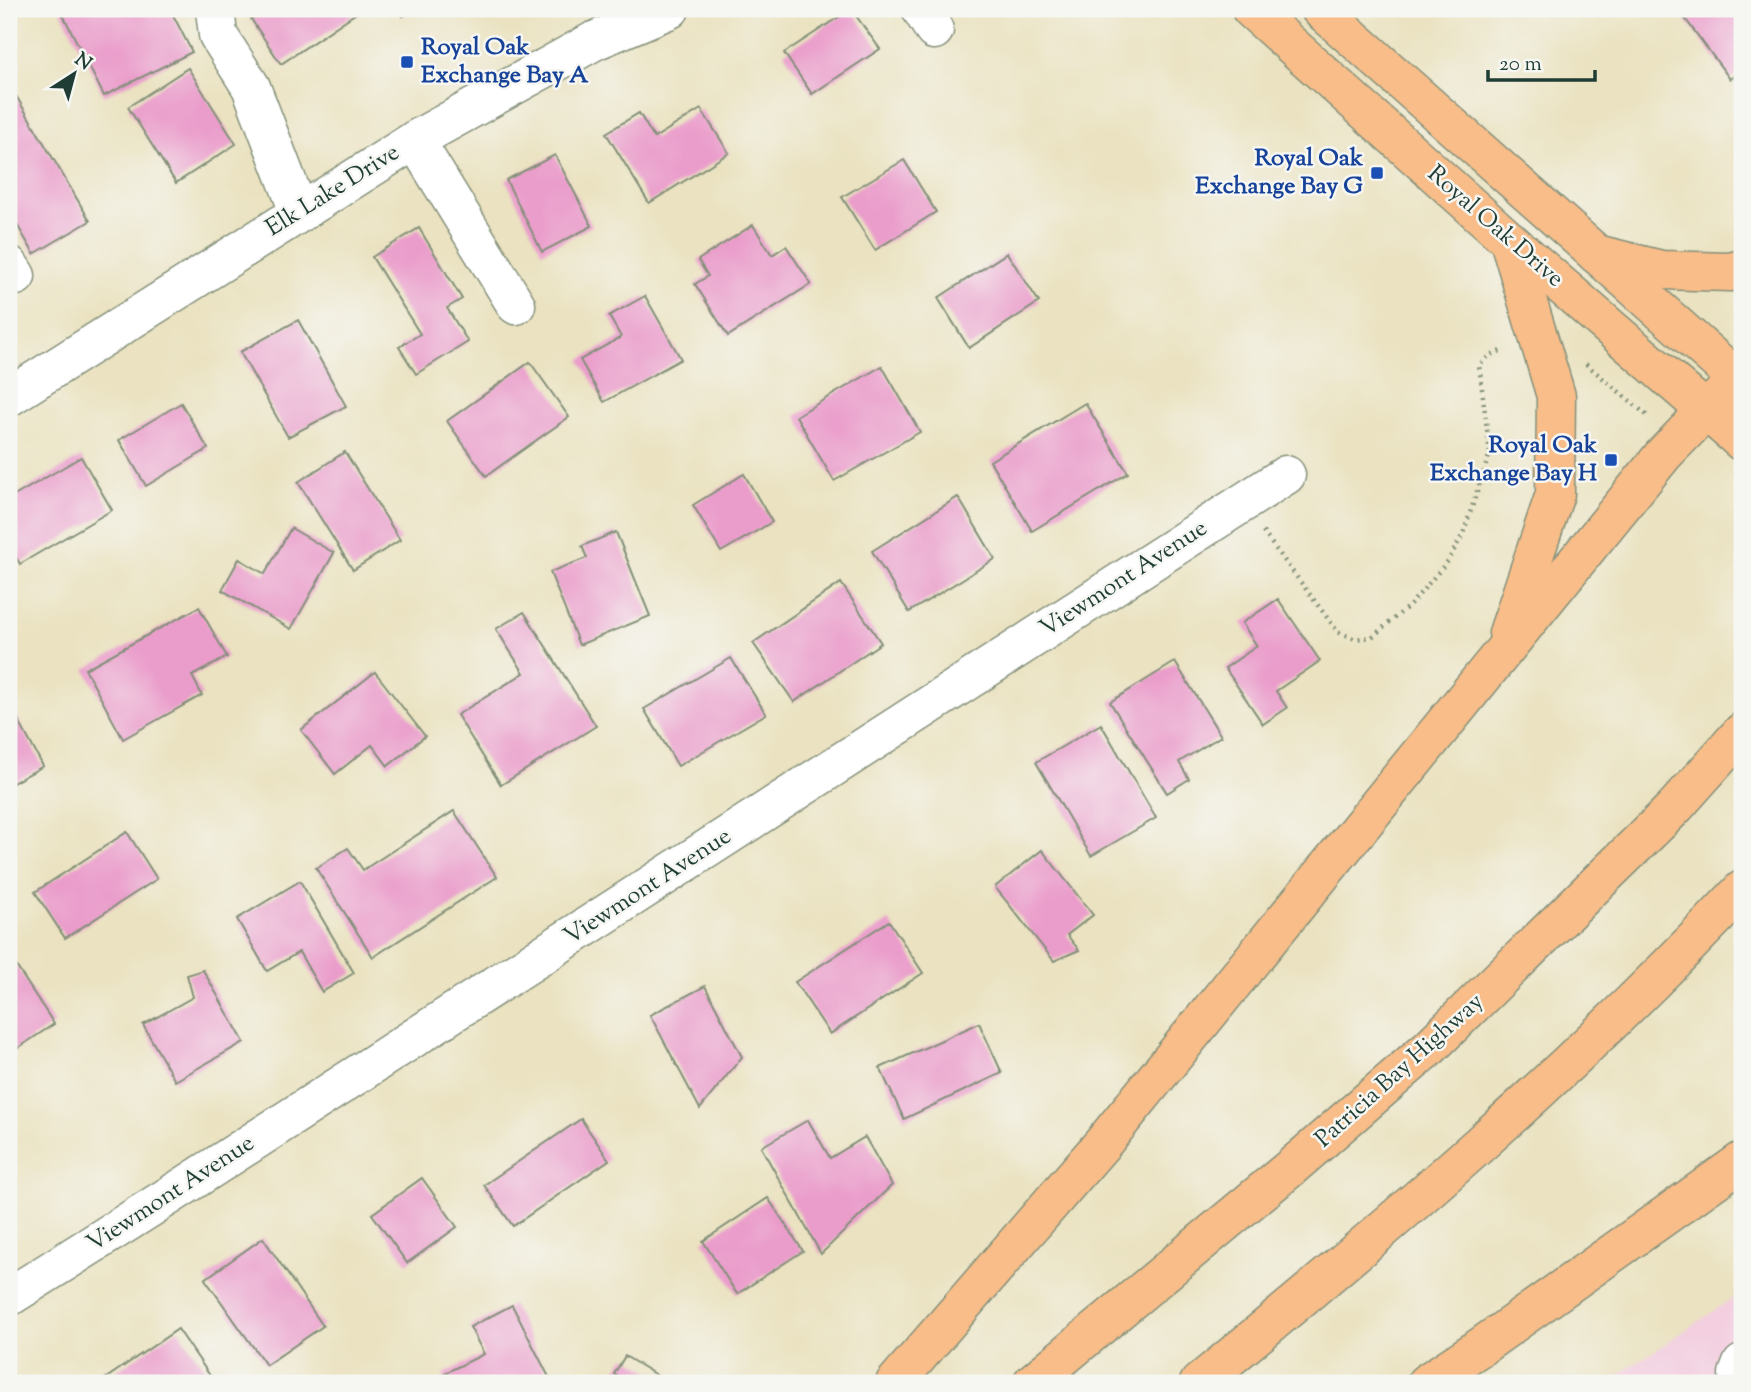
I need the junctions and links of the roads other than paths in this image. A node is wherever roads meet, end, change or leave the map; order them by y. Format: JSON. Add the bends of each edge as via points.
{"nodes":[{"id":1,"x":215,"y":9,"type":"edge"},
{"id":2,"x":670,"y":9,"type":"edge"},
{"id":3,"x":1251,"y":9,"type":"edge"},
{"id":4,"x":1320,"y":9,"type":"edge"},
{"id":5,"x":415,"y":140,"type":"junction"},
{"id":6,"x":299,"y":212,"type":"junction"},
{"id":7,"x":1509,"y":240,"type":"junction"},
{"id":8,"x":1596,"y":254,"type":"junction"},
{"id":9,"x":1742,"y":269,"type":"edge"},
{"id":10,"x":516,"y":305,"type":"dead end"},
{"id":11,"x":1741,"y":378,"type":"edge"},
{"id":12,"x":9,"y":397,"type":"edge"},
{"id":13,"x":1706,"y":409,"type":"junction"},
{"id":14,"x":1742,"y":442,"type":"edge"},
{"id":15,"x":1286,"y":475,"type":"dead end"},
{"id":16,"x":1500,"y":657,"type":"junction"},
{"id":17,"x":1742,"y":732,"type":"edge"},
{"id":18,"x":1742,"y":890,"type":"edge"},
{"id":19,"x":1742,"y":1161,"type":"edge"},
{"id":20,"x":1742,"y":1188,"type":"edge"},
{"id":21,"x":9,"y":1297,"type":"edge"},
{"id":22,"x":1479,"y":1348,"type":"junction"},
{"id":23,"x":895,"y":1383,"type":"edge"},
{"id":24,"x":1032,"y":1383,"type":"edge"},
{"id":25,"x":1199,"y":1383,"type":"edge"},
{"id":26,"x":1426,"y":1383,"type":"edge"}],
"edges":[{"from":1,"to":6,"type":"street","via":[[218,35],[251,87]]},
{"from":2,"to":5,"type":"street","name":"Elk Lake Drive","via":[[594,41]]},
{"from":3,"to":7,"type":"main road","name":"Royal Oak Drive"},
{"from":4,"to":8,"type":"main road","name":"Royal Oak Drive"},
{"from":5,"to":6,"type":"street","name":"Elk Lake Drive"},
{"from":5,"to":10,"type":"street"},
{"from":6,"to":12,"type":"street","name":"Elk Lake Drive"},
{"from":7,"to":13,"type":"main road","name":"Royal Oak Drive"},
{"from":7,"to":16,"type":"main road","via":[[1556,396],[1555,494]]},
{"from":8,"to":9,"type":"main road","via":[[1661,270]]},
{"from":8,"to":11,"type":"main road","name":"Royal Oak Drive"},
{"from":11,"to":13,"type":"main road"},
{"from":13,"to":14,"type":"main road","name":"Royal Oak Drive"},
{"from":13,"to":16,"type":"main road","via":[[1664,454]]},
{"from":15,"to":21,"type":"street","name":"Viewmont Avenue"},
{"from":16,"to":23,"type":"main road","via":[[1112,1132]]},
{"from":17,"to":24,"type":"main road","name":"Patricia Bay Highway","via":[[1674,808],[1430,1047]]},
{"from":18,"to":25,"type":"main road","via":[[1677,960],[1540,1091],[1394,1222]]},
{"from":19,"to":22,"type":"main road"},
{"from":20,"to":22,"type":"main road","via":[[1581,1295]]},
{"from":22,"to":26,"type":"main road"}]}
